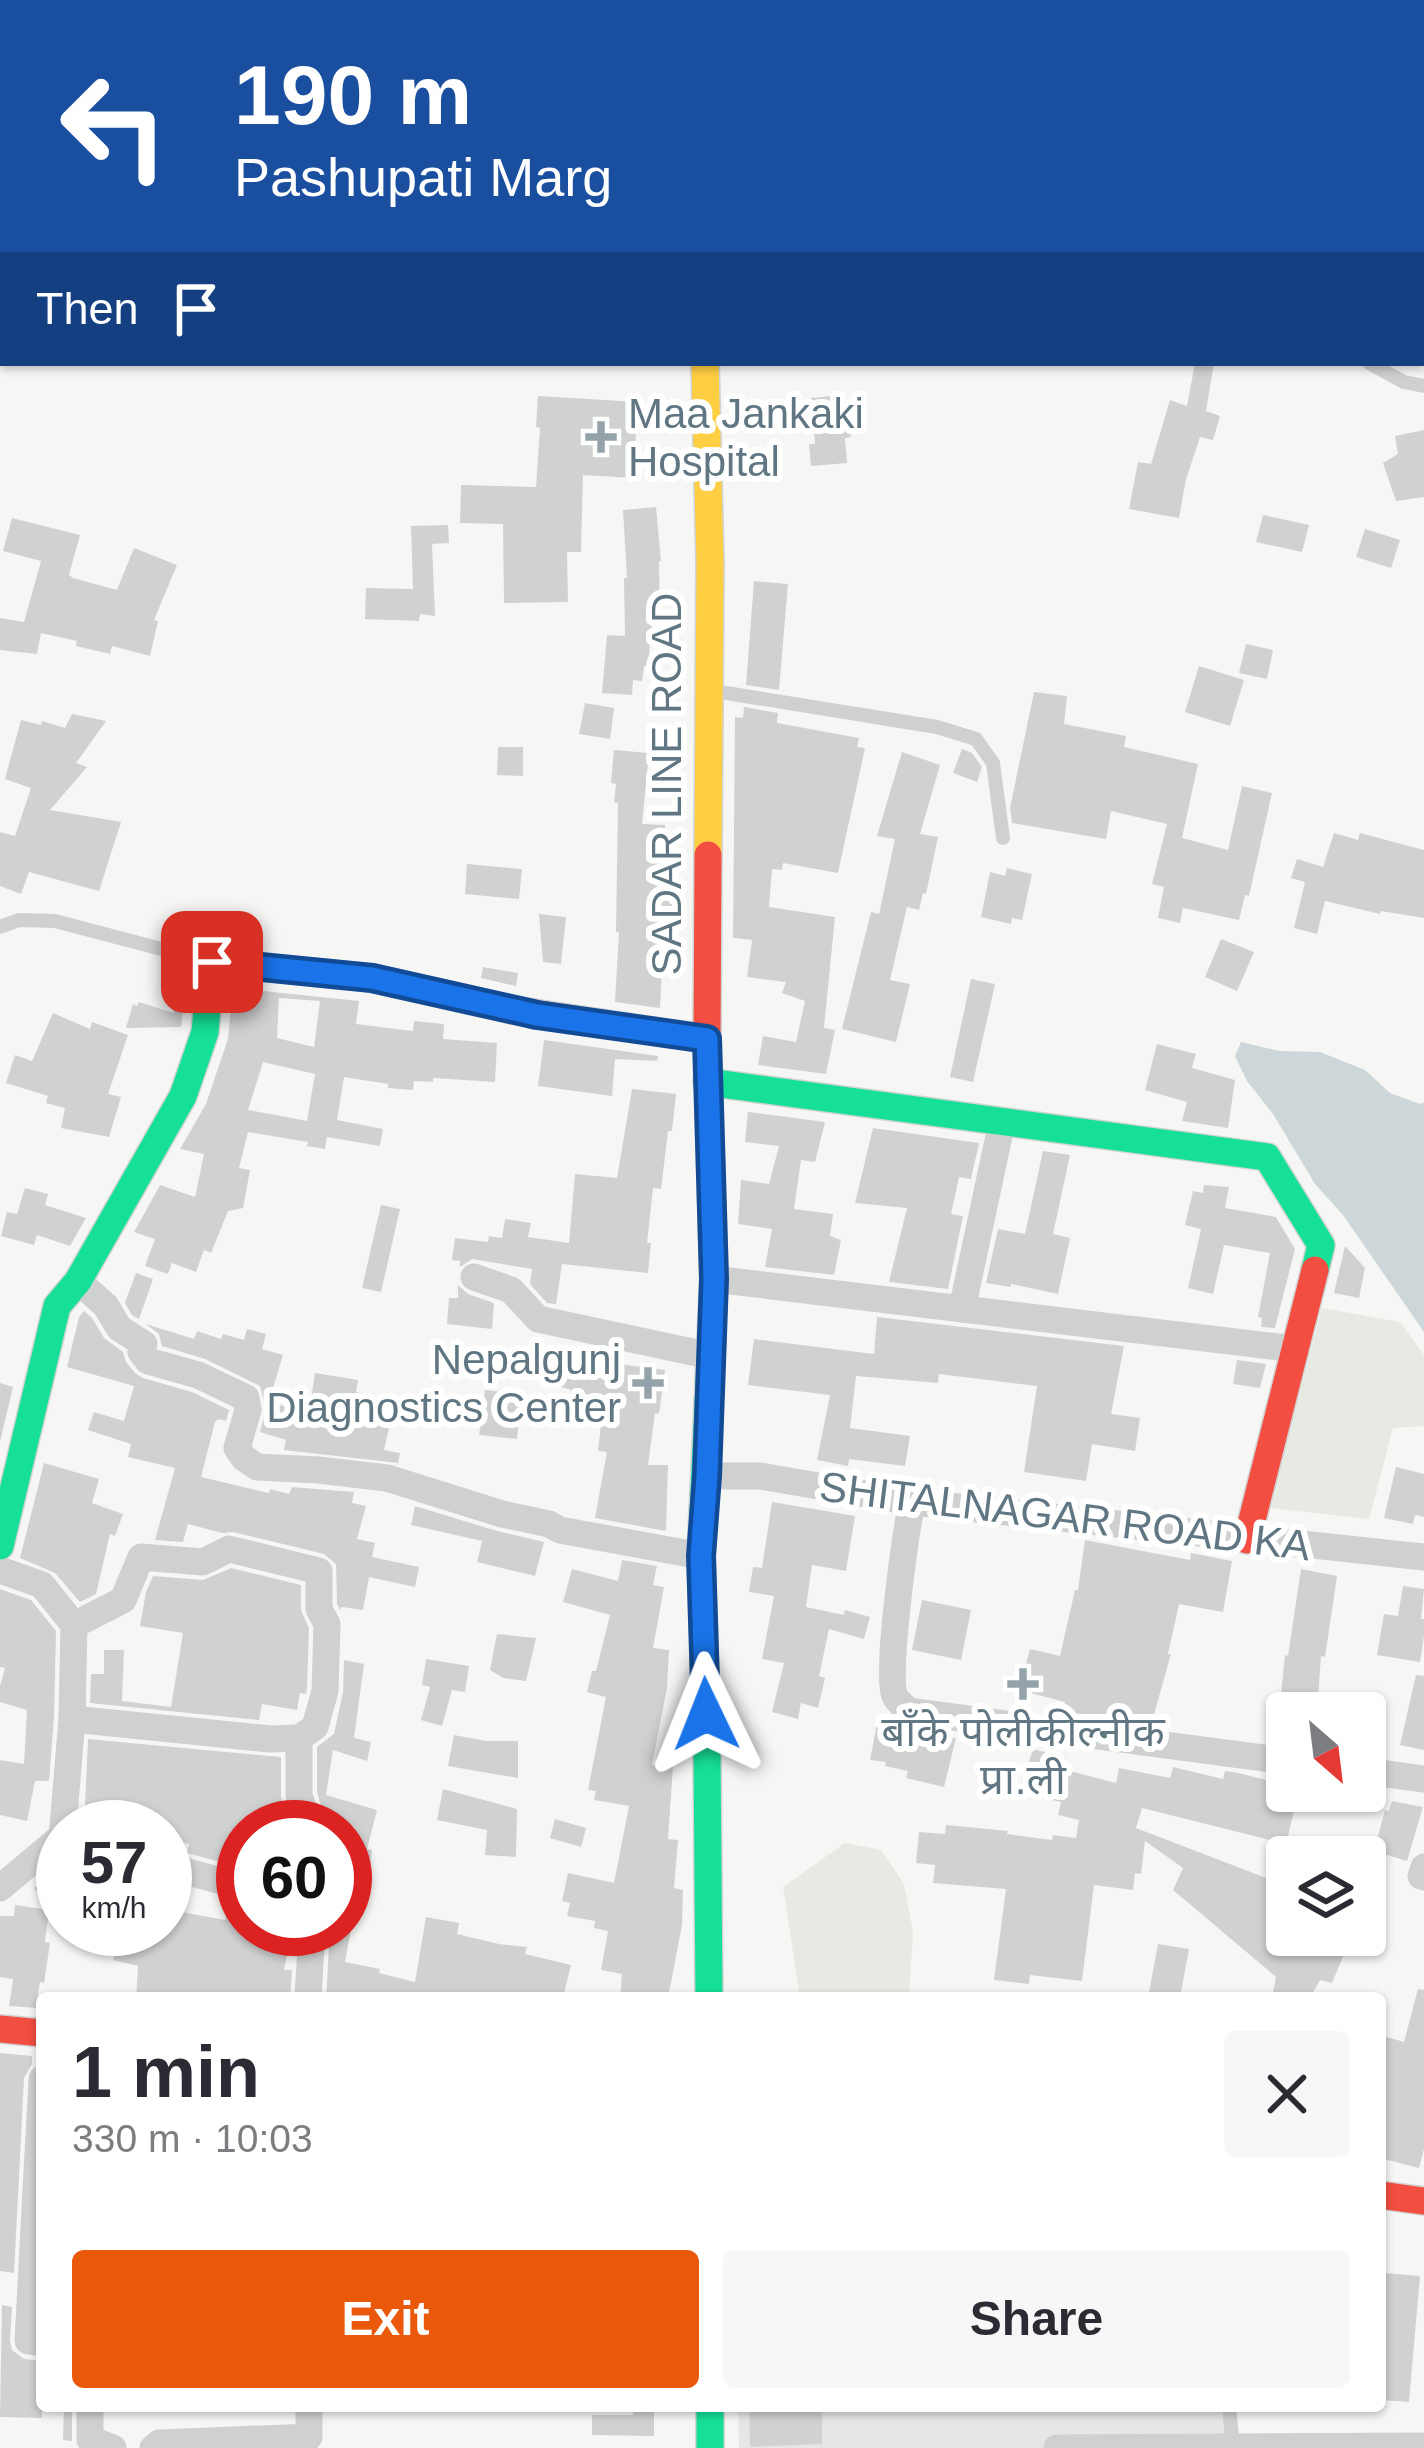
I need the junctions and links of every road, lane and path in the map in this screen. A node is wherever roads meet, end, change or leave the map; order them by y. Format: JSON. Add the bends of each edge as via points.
{"nodes":[{"id":1,"x":705,"y":366,"type":"edge"},
{"id":2,"x":1375,"y":366,"type":"edge"},
{"id":3,"x":1424,"y":386,"type":"edge"},
{"id":4,"x":709,"y":690,"type":"junction"},
{"id":5,"x":1004,"y":838,"type":"dead end"},
{"id":6,"x":0,"y":927,"type":"edge"},
{"id":7,"x":212,"y":962,"type":"junction"},
{"id":8,"x":707,"y":1039,"type":"junction"},
{"id":9,"x":707,"y":1082,"type":"junction"},
{"id":10,"x":1002,"y":1122,"type":"junction"},
{"id":11,"x":474,"y":1277,"type":"dead end"},
{"id":12,"x":714,"y":1279,"type":"junction"},
{"id":13,"x":78,"y":1281,"type":"junction"},
{"id":14,"x":962,"y":1309,"type":"junction"},
{"id":15,"x":1295,"y":1349,"type":"junction"},
{"id":16,"x":711,"y":1356,"type":"junction"},
{"id":17,"x":707,"y":1476,"type":"junction"},
{"id":18,"x":912,"y":1502,"type":"junction"},
{"id":19,"x":1246,"y":1540,"type":"junction"},
{"id":20,"x":0,"y":1546,"type":"edge"},
{"id":21,"x":701,"y":1556,"type":"junction"},
{"id":22,"x":1424,"y":1557,"type":"edge"},
{"id":23,"x":0,"y":1570,"type":"edge"},
{"id":24,"x":74,"y":1625,"type":"junction"},
{"id":25,"x":73,"y":1719,"type":"junction"},
{"id":26,"x":299,"y":1738,"type":"junction"},
{"id":27,"x":1266,"y":1758,"type":"edge"},
{"id":28,"x":1386,"y":1774,"type":"edge"},
{"id":29,"x":1424,"y":1779,"type":"edge"},
{"id":30,"x":66,"y":1800,"type":"edge"},
{"id":31,"x":301,"y":1800,"type":"edge"},
{"id":32,"x":36,"y":1856,"type":"edge"},
{"id":33,"x":1424,"y":1867,"type":"edge"},
{"id":34,"x":1424,"y":1877,"type":"edge"},
{"id":35,"x":0,"y":1888,"type":"edge"},
{"id":36,"x":310,"y":1956,"type":"edge"},
{"id":37,"x":308,"y":1992,"type":"edge"},
{"id":38,"x":709,"y":1992,"type":"edge"},
{"id":39,"x":0,"y":2029,"type":"edge"},
{"id":40,"x":36,"y":2032,"type":"edge"},
{"id":41,"x":36,"y":2191,"type":"edge"},
{"id":42,"x":1386,"y":2195,"type":"edge"},
{"id":43,"x":1424,"y":2201,"type":"edge"},
{"id":44,"x":36,"y":2342,"type":"edge"},
{"id":45,"x":90,"y":2412,"type":"edge"},
{"id":46,"x":309,"y":2412,"type":"edge"},
{"id":47,"x":710,"y":2412,"type":"edge"},
{"id":48,"x":1230,"y":2412,"type":"edge"},
{"id":49,"x":1424,"y":2446,"type":"edge"},
{"id":50,"x":1233,"y":2447,"type":"edge"},
{"id":51,"x":113,"y":2448,"type":"edge"},
{"id":52,"x":153,"y":2448,"type":"edge"},
{"id":53,"x":710,"y":2448,"type":"edge"},
{"id":54,"x":1058,"y":2448,"type":"edge"}],
"edges":[{"from":1,"to":4,"type":"street","name":"SADAR LINE ROAD"},
{"from":2,"to":3,"type":"lane"},
{"from":4,"to":5,"type":"lane","via":[[976,740],[993,763]]},
{"from":4,"to":8,"type":"street","name":"SADAR LINE ROAD"},
{"from":6,"to":7,"type":"lane","via":[[55,921]]},
{"from":7,"to":8,"type":"street","via":[[372,978],[537,1015]]},
{"from":7,"to":13,"type":"street","via":[[205,1032],[183,1096]]},
{"from":8,"to":9,"type":"street","name":"SADAR LINE ROAD"},
{"from":9,"to":10,"type":"street"},
{"from":9,"to":12,"type":"street","name":"SADAR LINE ROAD"},
{"from":10,"to":14,"type":"street"},
{"from":10,"to":15,"type":"street","via":[[1267,1157],[1321,1245]]},
{"from":11,"to":16,"type":"street","via":[[512,1291],[538,1319]]},
{"from":12,"to":14,"type":"street"},
{"from":12,"to":16,"type":"street","name":"SADAR LINE ROAD"},
{"from":13,"to":20,"type":"street","via":[[57,1306]]},
{"from":13,"to":21,"type":"street","via":[[144,1344],[148,1361],[246,1398],[237,1448],[257,1467],[387,1478],[560,1530]]},
{"from":14,"to":15,"type":"street"},
{"from":15,"to":19,"type":"street"},
{"from":16,"to":17,"type":"street","name":"SADAR LINE ROAD"},
{"from":17,"to":18,"type":"street","name":"SHITALNAGAR ROAD KA","via":[[760,1476]]},
{"from":17,"to":21,"type":"street","name":"SADAR LINE ROAD"},
{"from":18,"to":19,"type":"street","name":"SHITALNAGAR ROAD KA"},
{"from":18,"to":27,"type":"street","via":[[893,1673],[894,1696],[908,1711]]},
{"from":19,"to":22,"type":"street","name":"SHITALNAGAR ROAD KA"},
{"from":21,"to":38,"type":"street","name":"SADAR LINE ROAD"},
{"from":23,"to":24,"type":"street","via":[[42,1585]]},
{"from":24,"to":25,"type":"street"},
{"from":24,"to":26,"type":"street","via":[[123,1600],[141,1557],[203,1562],[229,1549],[319,1571],[319,1609],[328,1624],[325,1691],[315,1727]]},
{"from":25,"to":26,"type":"street"},
{"from":25,"to":30,"type":"street"},
{"from":26,"to":31,"type":"street"},
{"from":28,"to":29,"type":"street"},
{"from":32,"to":35,"type":"street"},
{"from":33,"to":34,"type":"street"},
{"from":36,"to":37,"type":"street"},
{"from":39,"to":40,"type":"street"},
{"from":41,"to":44,"type":"street","via":[[28,2341]]},
{"from":42,"to":43,"type":"street"},
{"from":45,"to":51,"type":"street","via":[[90,2439]]},
{"from":46,"to":52,"type":"street","via":[[309,2438]]},
{"from":47,"to":53,"type":"street"},
{"from":48,"to":50,"type":"lane"},
{"from":49,"to":50,"type":"street"},
{"from":50,"to":54,"type":"street"}]}
